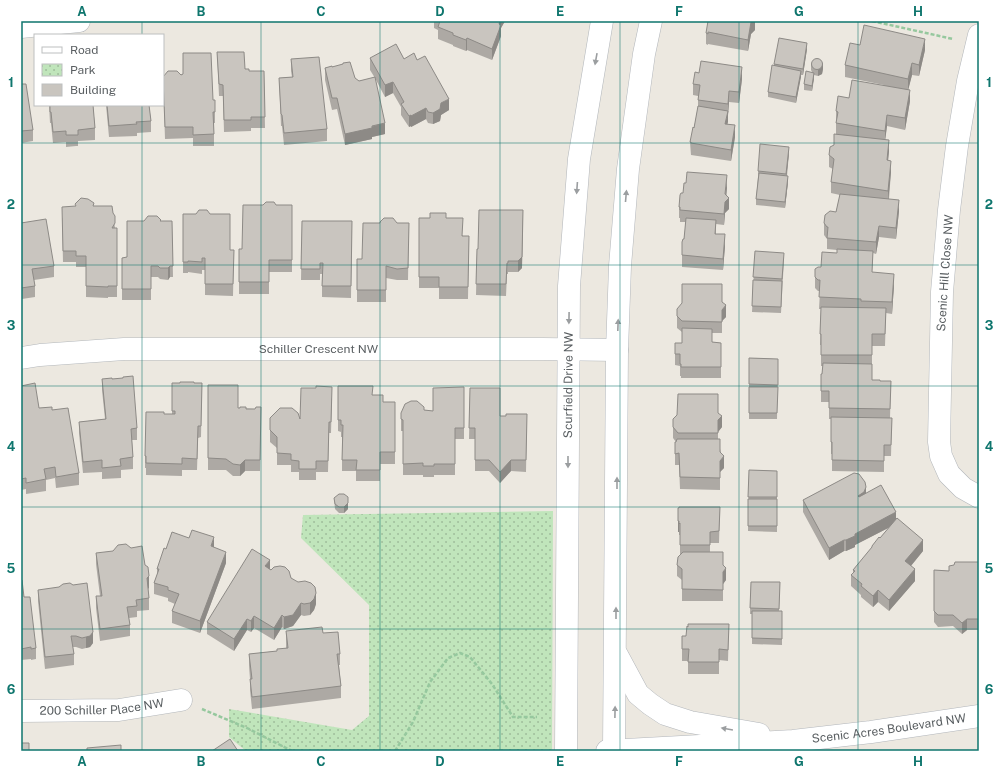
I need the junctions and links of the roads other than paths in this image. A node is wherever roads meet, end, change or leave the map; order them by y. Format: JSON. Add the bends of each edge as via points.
{"nodes":[{"id":1,"x":79,"y":21,"type":"edge"},
{"id":2,"x":602,"y":21,"type":"edge"},
{"id":3,"x":651,"y":21,"type":"edge"},
{"id":4,"x":21,"y":27,"type":"edge"},
{"id":5,"x":978,"y":40,"type":"edge"},
{"id":6,"x":569,"y":350,"type":"junction"},
{"id":7,"x":617,"y":350,"type":"junction"},
{"id":8,"x":21,"y":358,"type":"edge"},
{"id":9,"x":979,"y":496,"type":"edge"},
{"id":10,"x":616,"y":652,"type":"junction"},
{"id":11,"x":181,"y":700,"type":"road end"},
{"id":12,"x":21,"y":711,"type":"edge"},
{"id":13,"x":979,"y":716,"type":"edge"},
{"id":14,"x":793,"y":741,"type":"junction"},
{"id":15,"x":566,"y":751,"type":"edge"},
{"id":16,"x":606,"y":751,"type":"edge"},
{"id":17,"x":614,"y":751,"type":"edge"}],
"edges":[{"from":1,"to":4,"type":"street"},
{"from":2,"to":6,"type":"street","name":"Scurfield Drive NW","one_way":true,"via":[[579,159],[569,286]]},
{"from":7,"to":3,"type":"street","one_way":true,"via":[[620,266],[628,169]]},
{"from":5,"to":9,"type":"street","name":"Scenic Hill Close NW","via":[[968,81],[949,210],[942,292],[939,442],[941,456],[949,474],[963,488]]},
{"from":6,"to":7,"type":"street","name":"Schiller Crescent NW"},
{"from":6,"to":8,"type":"street","name":"Schiller Crescent NW","via":[[124,349],[40,354]]},
{"from":6,"to":15,"type":"street","name":"Scurfield Drive NW","one_way":true},
{"from":10,"to":7,"type":"street","one_way":true},
{"from":14,"to":10,"type":"street","one_way":true,"via":[[690,722],[665,714],[638,694]]},
{"from":17,"to":10,"type":"street","one_way":true},
{"from":11,"to":12,"type":"street","name":"200 Schiller Place NW","via":[[119,710]]},
{"from":13,"to":14,"type":"street","name":"Scenic Acres Boulevard NW"},
{"from":14,"to":17,"type":"street","name":"Scenic Acres Boulevard NW"},
{"from":16,"to":17,"type":"street","name":"Scenic Acres Boulevard NW"}]}
